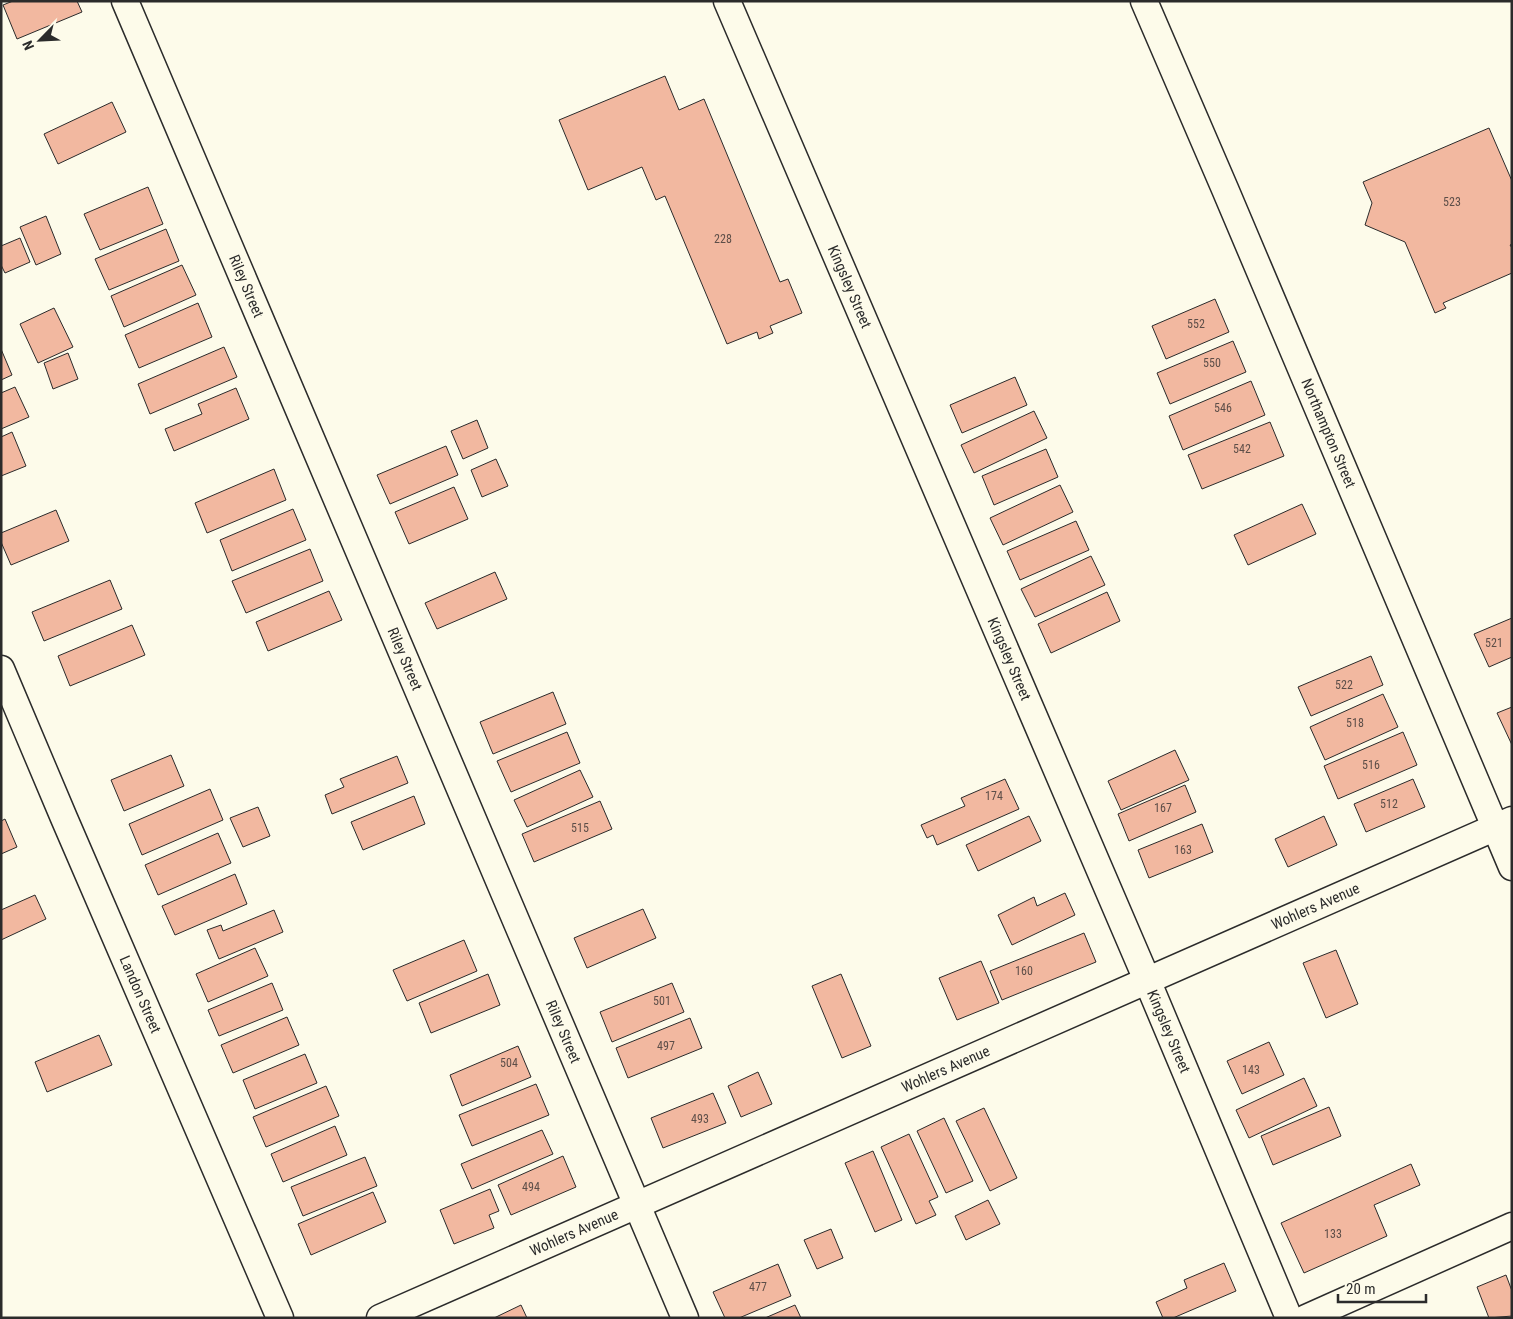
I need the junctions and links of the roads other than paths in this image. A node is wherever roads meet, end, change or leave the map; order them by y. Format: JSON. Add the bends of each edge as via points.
{"nodes":[{"id":1,"x":125,"y":1,"type":"edge"},
{"id":2,"x":727,"y":1,"type":"edge"},
{"id":3,"x":1144,"y":1,"type":"edge"},
{"id":4,"x":1,"y":669,"type":"edge"},
{"id":5,"x":1504,"y":823,"type":"edge"},
{"id":6,"x":1512,"y":867,"type":"edge"},
{"id":7,"x":1147,"y":980,"type":"junction"},
{"id":8,"x":637,"y":1204,"type":"junction"},
{"id":9,"x":1512,"y":1226,"type":"edge"},
{"id":10,"x":280,"y":1318,"type":"edge"},
{"id":11,"x":380,"y":1318,"type":"edge"},
{"id":12,"x":685,"y":1318,"type":"edge"},
{"id":13,"x":1289,"y":1318,"type":"edge"},
{"id":14,"x":1306,"y":1318,"type":"edge"}],
"edges":[{"from":1,"to":8,"type":"street","name":"Riley Street"},
{"from":2,"to":7,"type":"street","name":"Kingsley Street"},
{"from":3,"to":5,"type":"street","name":"Northampton Street"},
{"from":4,"to":10,"type":"street","name":"Landon Street"},
{"from":5,"to":6,"type":"street","name":"Northampton Street"},
{"from":5,"to":7,"type":"street","name":"Wohlers Avenue"},
{"from":7,"to":8,"type":"street","name":"Wohlers Avenue"},
{"from":7,"to":13,"type":"street","name":"Kingsley Street"},
{"from":8,"to":11,"type":"street","name":"Wohlers Avenue"},
{"from":8,"to":12,"type":"street","name":"Riley Street"},
{"from":9,"to":14,"type":"street"}]}
